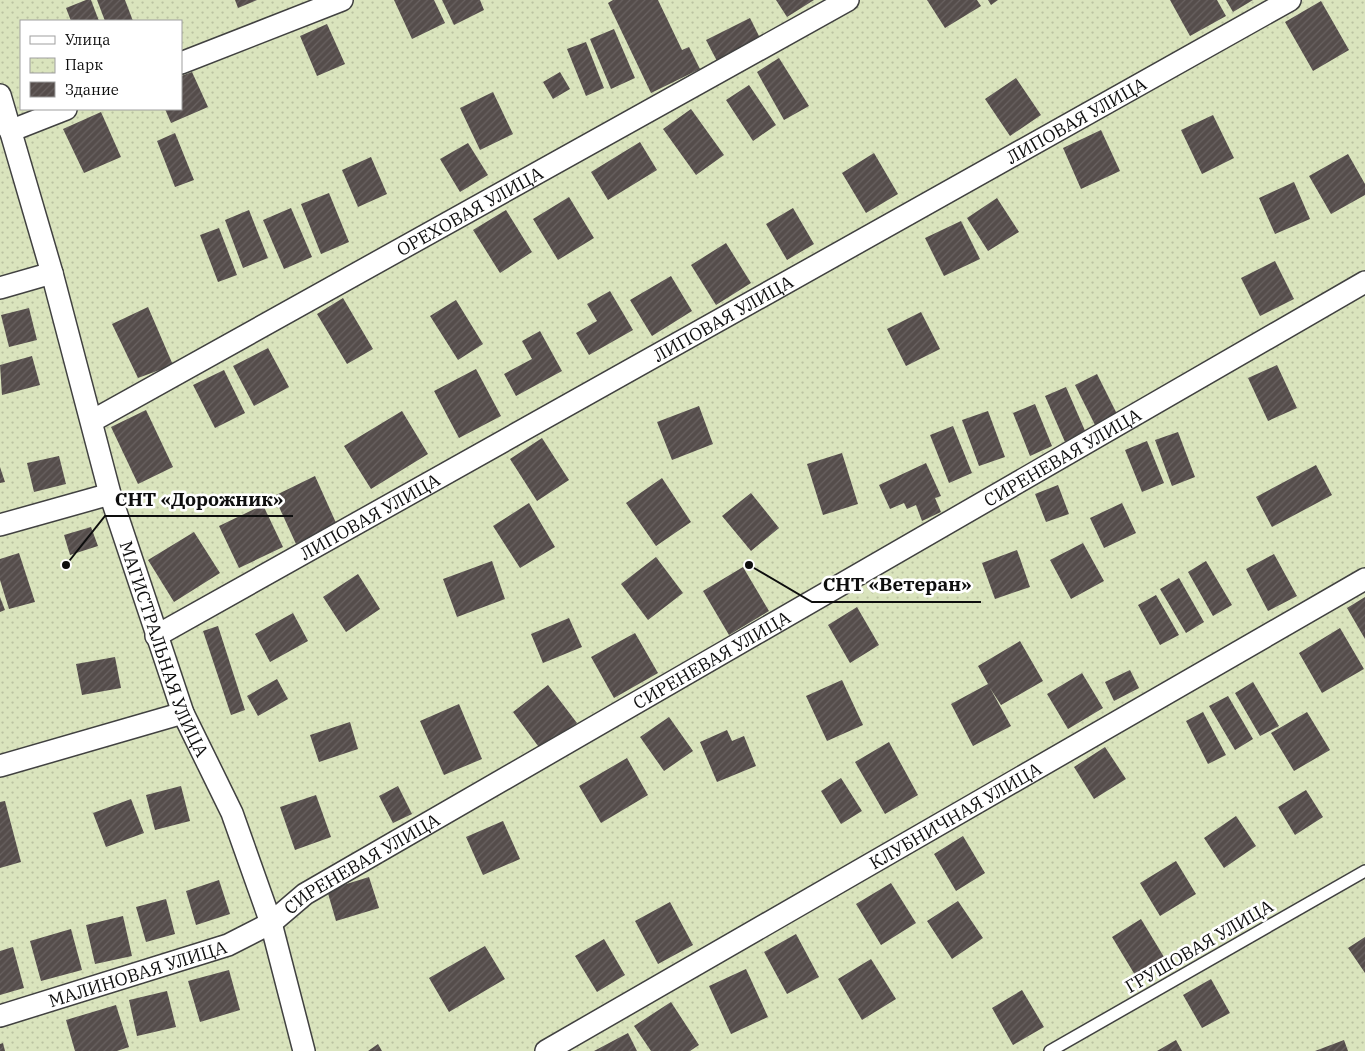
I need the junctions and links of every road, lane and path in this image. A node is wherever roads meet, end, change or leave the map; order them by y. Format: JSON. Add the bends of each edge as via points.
{"nodes":[{"id":1,"x":342,"y":0,"type":"edge"},
{"id":2,"x":848,"y":0,"type":"edge"},
{"id":3,"x":1290,"y":0,"type":"edge"},
{"id":4,"x":182,"y":64,"type":"edge"},
{"id":5,"x":0,"y":95,"type":"edge"},
{"id":6,"x":63,"y":110,"type":"edge"},
{"id":7,"x":10,"y":131,"type":"junction"},
{"id":8,"x":52,"y":273,"type":"junction"},
{"id":9,"x":1365,"y":282,"type":"edge"},
{"id":10,"x":0,"y":288,"type":"edge"},
{"id":11,"x":92,"y":421,"type":"junction"},
{"id":12,"x":110,"y":494,"type":"junction"},
{"id":13,"x":0,"y":525,"type":"edge"},
{"id":14,"x":1365,"y":578,"type":"edge"},
{"id":15,"x":156,"y":636,"type":"junction"},
{"id":16,"x":184,"y":713,"type":"junction"},
{"id":17,"x":0,"y":766,"type":"edge"},
{"id":18,"x":1365,"y":871,"type":"edge"},
{"id":19,"x":271,"y":923,"type":"junction"},
{"id":20,"x":0,"y":1016,"type":"edge"},
{"id":21,"x":304,"y":1051,"type":"edge"},
{"id":22,"x":546,"y":1051,"type":"edge"},
{"id":23,"x":1050,"y":1051,"type":"edge"}],
"edges":[{"from":1,"to":4,"type":"street"},
{"from":2,"to":11,"type":"street","name":"ОРЕХОВАЯ УЛИЦА"},
{"from":3,"to":15,"type":"street","name":"ЛИПОВАЯ УЛИЦА"},
{"from":5,"to":7,"type":"street","name":"МАГИСТРАЛЬНАЯ УЛИЦА"},
{"from":6,"to":7,"type":"street"},
{"from":7,"to":8,"type":"street","name":"МАГИСТРАЛЬНАЯ УЛИЦА"},
{"from":8,"to":10,"type":"street"},
{"from":8,"to":11,"type":"street","name":"МАГИСТРАЛЬНАЯ УЛИЦА"},
{"from":9,"to":19,"type":"street","name":"СИРЕНЕВАЯ УЛИЦА","via":[[306,894]]},
{"from":11,"to":12,"type":"street","name":"МАГИСТРАЛЬНАЯ УЛИЦА"},
{"from":12,"to":13,"type":"street"},
{"from":12,"to":15,"type":"street","name":"МАГИСТРАЛЬНАЯ УЛИЦА"},
{"from":14,"to":22,"type":"street","name":"КЛУБНИЧНАЯ УЛИЦА"},
{"from":15,"to":16,"type":"street","name":"МАГИСТРАЛЬНАЯ УЛИЦА"},
{"from":16,"to":17,"type":"street"},
{"from":16,"to":19,"type":"street","name":"МАГИСТРАЛЬНАЯ УЛИЦА","via":[[232,814]]},
{"from":18,"to":23,"type":"lane","name":"ГРУШОВАЯ УЛИЦА"},
{"from":19,"to":20,"type":"street","name":"МАЛИНОВАЯ УЛИЦА","via":[[228,945]]},
{"from":19,"to":21,"type":"street","name":"МАГИСТРАЛЬНАЯ УЛИЦА"}]}
